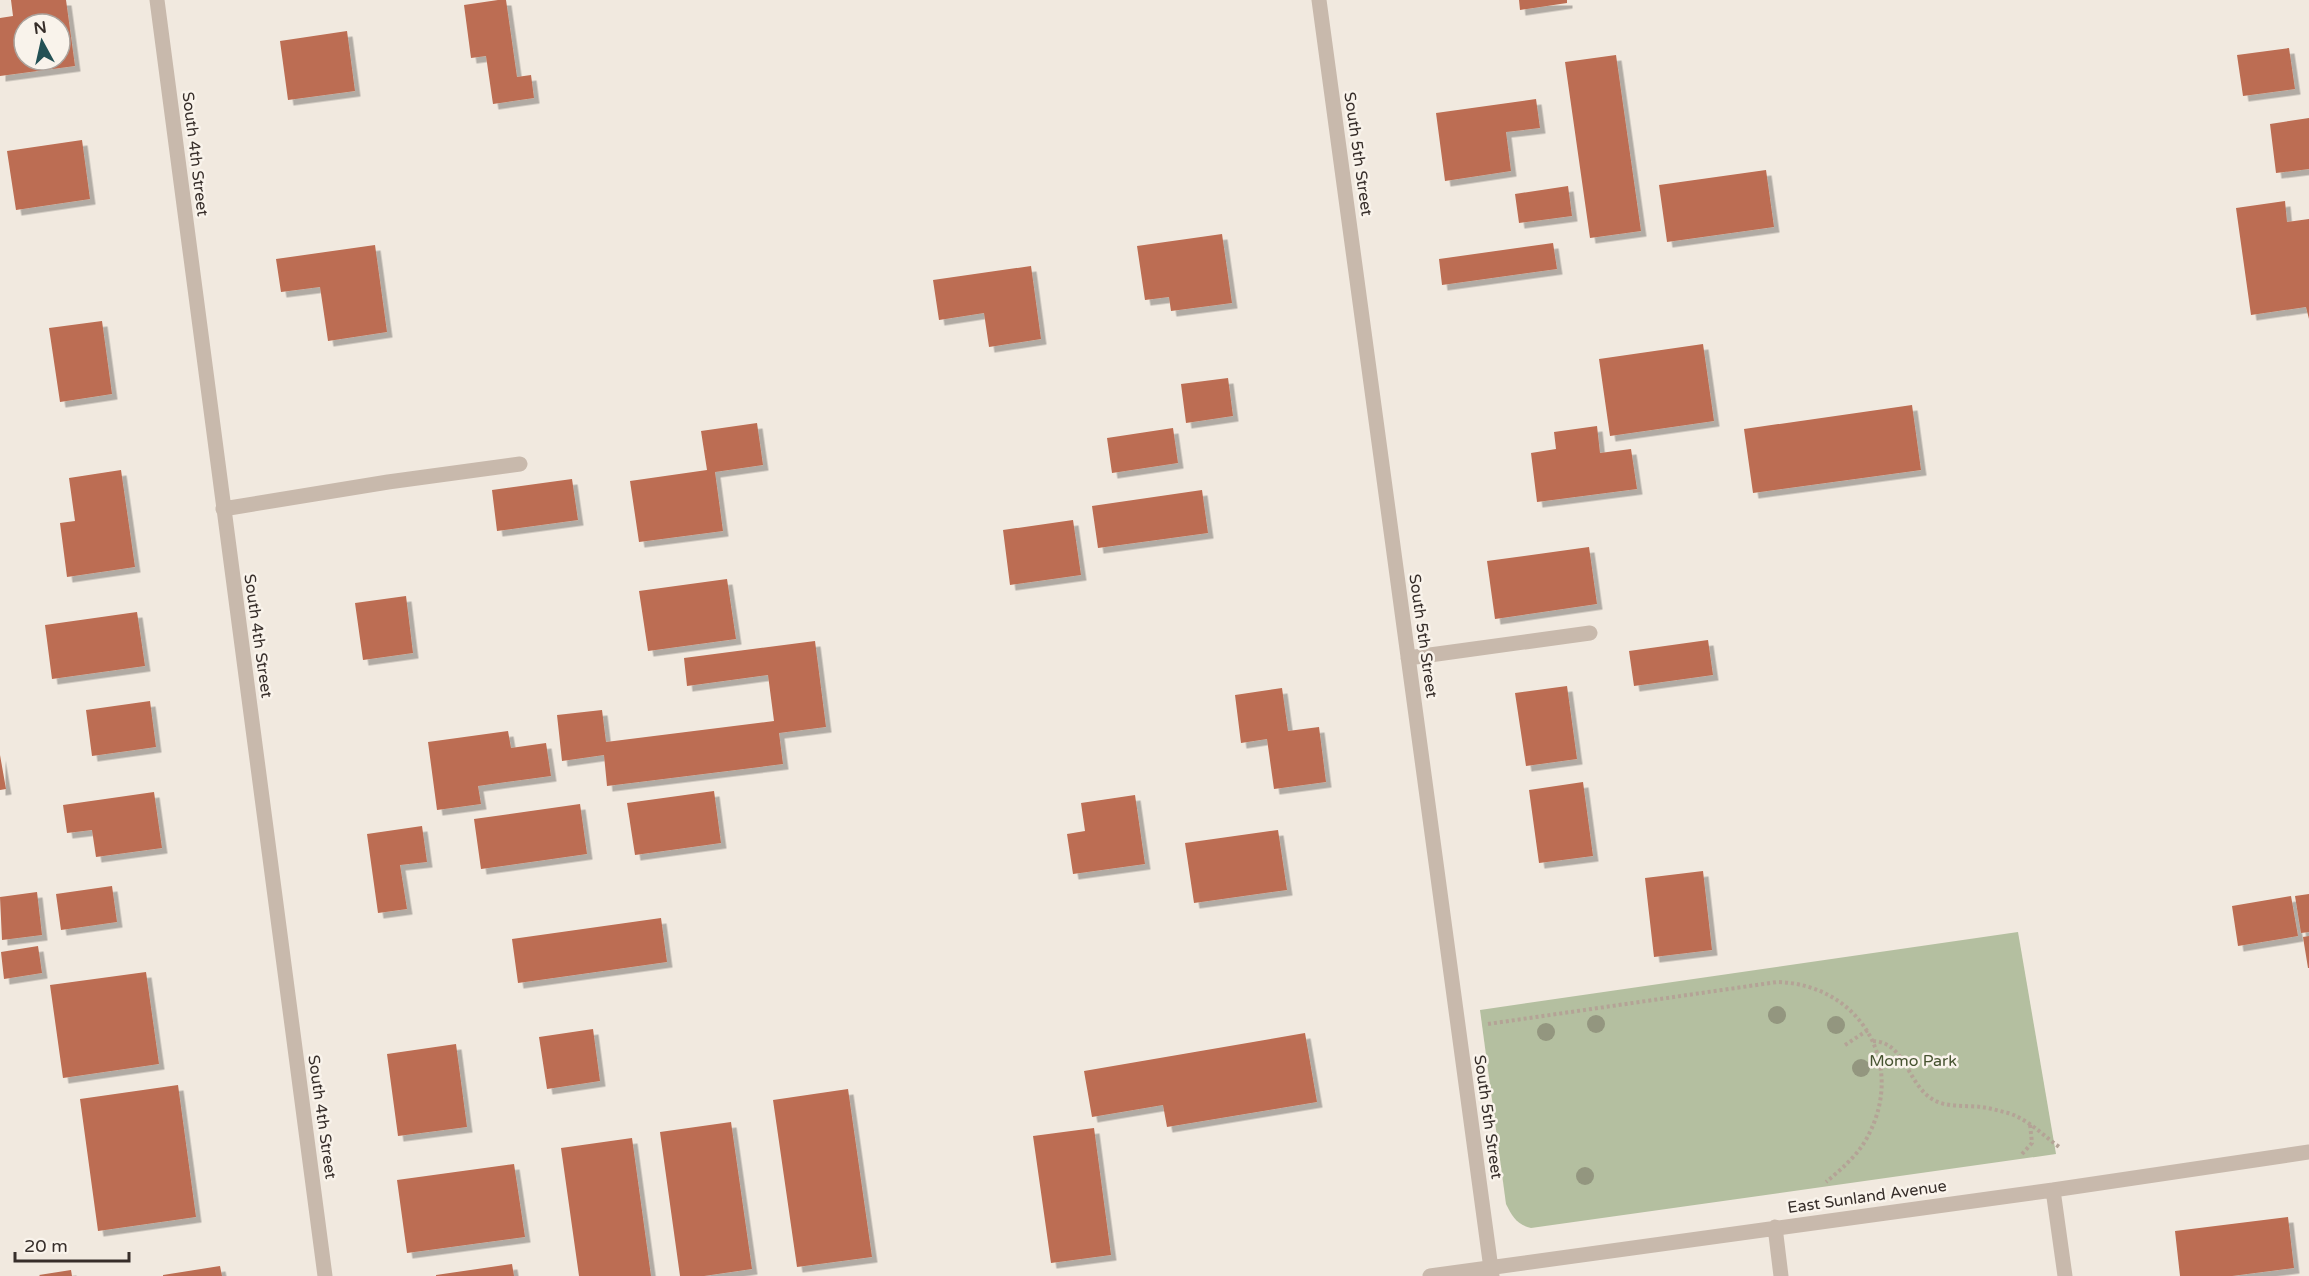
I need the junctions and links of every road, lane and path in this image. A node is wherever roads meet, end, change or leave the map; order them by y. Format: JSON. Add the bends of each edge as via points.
{"nodes":[{"id":1,"x":157,"y":0,"type":"edge"},
{"id":2,"x":1319,"y":0,"type":"edge"},
{"id":3,"x":520,"y":464,"type":"dead end"},
{"id":4,"x":223,"y":509,"type":"junction"},
{"id":5,"x":1590,"y":633,"type":"dead end"},
{"id":6,"x":1408,"y":658,"type":"junction"},
{"id":7,"x":1488,"y":1024,"type":"dead end"},
{"id":8,"x":1868,"y":1030,"type":"junction"},
{"id":9,"x":1873,"y":1041,"type":"junction"},
{"id":10,"x":1845,"y":1045,"type":"dead end"},
{"id":11,"x":2030,"y":1123,"type":"junction"},
{"id":12,"x":2061,"y":1148,"type":"dead end"},
{"id":13,"x":2309,"y":1152,"type":"edge"},
{"id":14,"x":2022,"y":1154,"type":"dead end"},
{"id":15,"x":1826,"y":1182,"type":"dead end"},
{"id":16,"x":2053,"y":1190,"type":"junction"},
{"id":17,"x":1775,"y":1227,"type":"junction"},
{"id":18,"x":1491,"y":1272,"type":"edge"},
{"id":19,"x":325,"y":1276,"type":"edge"},
{"id":20,"x":1430,"y":1276,"type":"edge"},
{"id":21,"x":1781,"y":1276,"type":"edge"},
{"id":22,"x":2065,"y":1276,"type":"edge"}],
"edges":[{"from":1,"to":4,"type":"street","name":"South 4th Street"},
{"from":2,"to":6,"type":"street","name":"South 5th Street"},
{"from":3,"to":4,"type":"street"},
{"from":4,"to":19,"type":"street","name":"South 4th Street"},
{"from":5,"to":6,"type":"street"},
{"from":6,"to":18,"type":"street","name":"South 5th Street"},
{"from":7,"to":8,"type":"path","via":[[1797,982],[1830,994]]},
{"from":8,"to":9,"type":"path"},
{"from":8,"to":10,"type":"path"},
{"from":9,"to":11,"type":"path","via":[[1893,1047],[1921,1089],[1938,1102],[1984,1107]]},
{"from":9,"to":15,"type":"path","via":[[1882,1071],[1882,1087],[1870,1134]]},
{"from":11,"to":12,"type":"path"},
{"from":11,"to":14,"type":"path","via":[[2032,1143]]},
{"from":13,"to":16,"type":"street","name":"East Sunland Avenue"},
{"from":16,"to":17,"type":"street","name":"East Sunland Avenue"},
{"from":16,"to":22,"type":"street"},
{"from":17,"to":18,"type":"street","name":"East Sunland Avenue"},
{"from":17,"to":21,"type":"street"},
{"from":18,"to":20,"type":"street","name":"East Sunland Avenue"}]}
